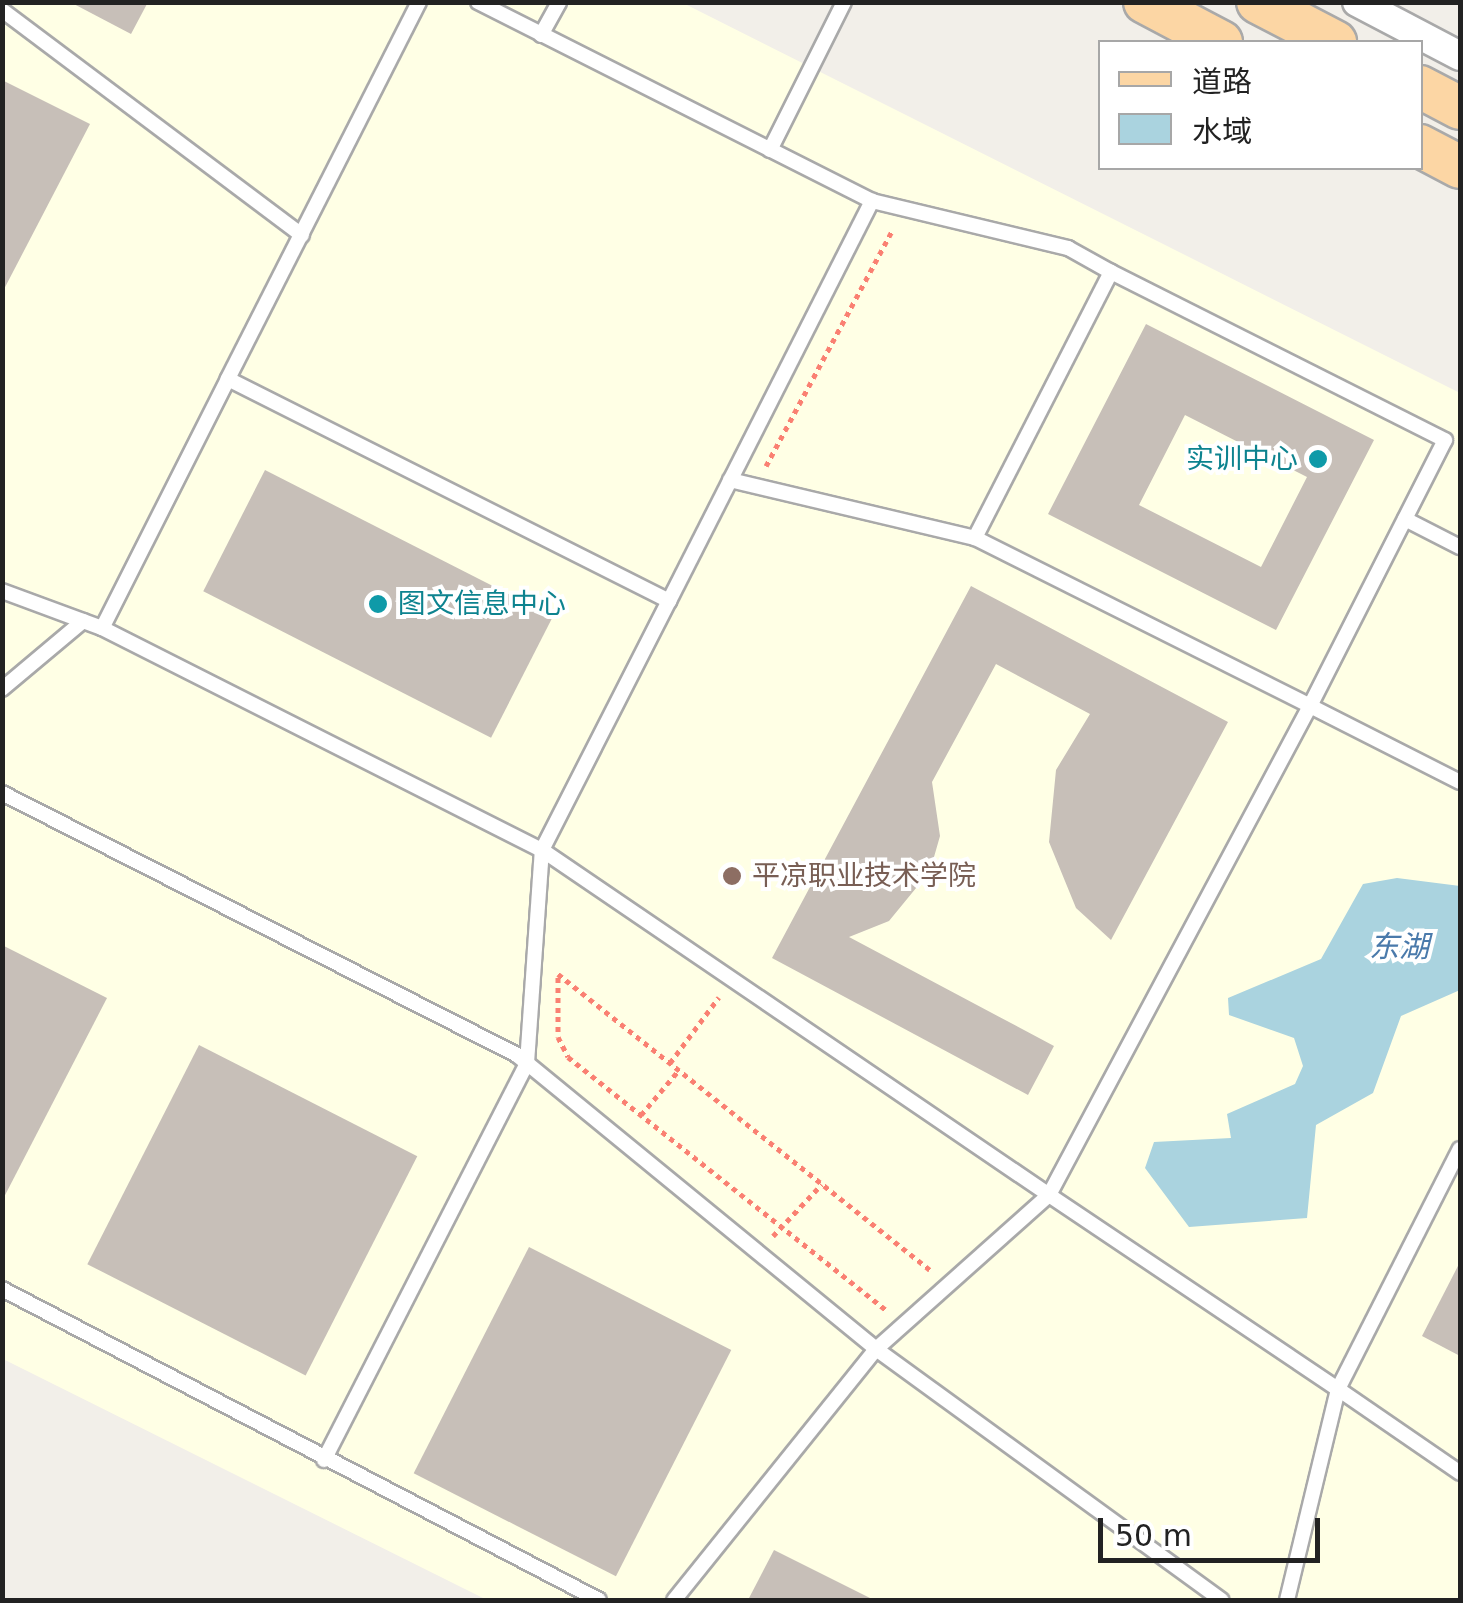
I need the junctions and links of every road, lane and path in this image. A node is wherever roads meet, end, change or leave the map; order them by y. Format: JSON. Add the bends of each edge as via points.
{"nodes":[{"id":1,"x":420,"y":2,"type":"edge"},
{"id":2,"x":478,"y":2,"type":"edge"},
{"id":3,"x":558,"y":2,"type":"edge"},
{"id":4,"x":844,"y":2,"type":"edge"},
{"id":5,"x":1145,"y":2,"type":"edge"},
{"id":6,"x":1258,"y":2,"type":"edge"},
{"id":7,"x":1357,"y":2,"type":"edge"},
{"id":8,"x":2,"y":10,"type":"edge"},
{"id":9,"x":542,"y":34,"type":"junction"},
{"id":10,"x":1218,"y":40,"type":"edge"},
{"id":11,"x":1331,"y":40,"type":"edge"},
{"id":12,"x":1460,"y":56,"type":"edge"},
{"id":13,"x":1423,"y":89,"type":"edge"},
{"id":14,"x":1460,"y":108,"type":"edge"},
{"id":15,"x":1423,"y":148,"type":"edge"},
{"id":16,"x":770,"y":150,"type":"junction"},
{"id":17,"x":1460,"y":167,"type":"edge"},
{"id":18,"x":872,"y":201,"type":"junction"},
{"id":19,"x":904,"y":209,"type":"junction"},
{"id":20,"x":302,"y":234,"type":"junction"},
{"id":21,"x":1110,"y":272,"type":"junction"},
{"id":22,"x":228,"y":378,"type":"junction"},
{"id":23,"x":730,"y":480,"type":"junction"},
{"id":24,"x":756,"y":486,"type":"junction"},
{"id":25,"x":1405,"y":519,"type":"junction"},
{"id":26,"x":975,"y":538,"type":"junction"},
{"id":27,"x":1460,"y":547,"type":"edge"},
{"id":28,"x":2,"y":590,"type":"edge"},
{"id":29,"x":669,"y":601,"type":"junction"},
{"id":30,"x":83,"y":621,"type":"junction"},
{"id":31,"x":102,"y":628,"type":"junction"},
{"id":32,"x":2,"y":688,"type":"edge"},
{"id":33,"x":1310,"y":706,"type":"junction"},
{"id":34,"x":1460,"y":782,"type":"edge"},
{"id":35,"x":2,"y":793,"type":"edge"},
{"id":36,"x":542,"y":850,"type":"junction"},
{"id":37,"x":558,"y":955,"type":"dead end"},
{"id":38,"x":558,"y":974,"type":"junction"},
{"id":39,"x":732,"y":979,"type":"junction"},
{"id":40,"x":526,"y":1063,"type":"junction"},
{"id":41,"x":670,"y":1063,"type":"junction"},
{"id":42,"x":679,"y":1070,"type":"junction"},
{"id":43,"x":642,"y":1115,"type":"junction"},
{"id":44,"x":1460,"y":1149,"type":"edge"},
{"id":45,"x":822,"y":1184,"type":"junction"},
{"id":46,"x":1049,"y":1195,"type":"junction"},
{"id":47,"x":782,"y":1227,"type":"junction"},
{"id":48,"x":758,"y":1252,"type":"junction"},
{"id":49,"x":948,"y":1285,"type":"junction"},
{"id":50,"x":2,"y":1289,"type":"edge"},
{"id":51,"x":904,"y":1324,"type":"junction"},
{"id":52,"x":876,"y":1349,"type":"junction"},
{"id":53,"x":1338,"y":1389,"type":"junction"},
{"id":54,"x":324,"y":1460,"type":"junction"},
{"id":55,"x":1460,"y":1473,"type":"edge"},
{"id":56,"x":599,"y":1600,"type":"edge"},
{"id":57,"x":674,"y":1600,"type":"edge"},
{"id":58,"x":1222,"y":1600,"type":"edge"},
{"id":59,"x":1287,"y":1600,"type":"edge"}],
"edges":[{"from":1,"to":20,"type":"lane"},
{"from":2,"to":9,"type":"lane"},
{"from":3,"to":9,"type":"lane"},
{"from":4,"to":16,"type":"lane"},
{"from":5,"to":10,"type":"main road"},
{"from":6,"to":11,"type":"main road"},
{"from":7,"to":12,"type":"street"},
{"from":8,"to":20,"type":"lane"},
{"from":9,"to":16,"type":"lane"},
{"from":13,"to":14,"type":"main road"},
{"from":15,"to":17,"type":"main road"},
{"from":16,"to":18,"type":"lane"},
{"from":18,"to":19,"type":"lane"},
{"from":18,"to":23,"type":"lane"},
{"from":19,"to":21,"type":"lane","via":[[1068,248]]},
{"from":19,"to":24,"type":"path"},
{"from":20,"to":22,"type":"lane"},
{"from":21,"to":25,"type":"lane","via":[[1445,440]]},
{"from":21,"to":26,"type":"lane"},
{"from":22,"to":29,"type":"lane"},
{"from":22,"to":31,"type":"lane"},
{"from":23,"to":24,"type":"lane"},
{"from":23,"to":29,"type":"lane"},
{"from":24,"to":26,"type":"lane"},
{"from":25,"to":27,"type":"lane"},
{"from":25,"to":33,"type":"lane"},
{"from":26,"to":33,"type":"lane"},
{"from":28,"to":30,"type":"lane"},
{"from":29,"to":36,"type":"lane"},
{"from":30,"to":31,"type":"lane"},
{"from":30,"to":32,"type":"lane"},
{"from":31,"to":36,"type":"lane"},
{"from":33,"to":34,"type":"lane"},
{"from":33,"to":46,"type":"lane"},
{"from":35,"to":40,"type":"lane"},
{"from":36,"to":39,"type":"lane"},
{"from":36,"to":40,"type":"lane"},
{"from":37,"to":38,"type":"path"},
{"from":38,"to":41,"type":"path"},
{"from":38,"to":43,"type":"path","via":[[558,1036],[568,1057]]},
{"from":39,"to":41,"type":"path"},
{"from":39,"to":46,"type":"lane"},
{"from":40,"to":48,"type":"lane"},
{"from":40,"to":54,"type":"lane"},
{"from":41,"to":42,"type":"path"},
{"from":42,"to":43,"type":"path"},
{"from":42,"to":45,"type":"path"},
{"from":43,"to":47,"type":"path"},
{"from":44,"to":53,"type":"lane"},
{"from":45,"to":47,"type":"path"},
{"from":45,"to":49,"type":"path"},
{"from":46,"to":49,"type":"lane"},
{"from":46,"to":53,"type":"lane"},
{"from":47,"to":48,"type":"path"},
{"from":47,"to":51,"type":"path"},
{"from":48,"to":52,"type":"lane"},
{"from":49,"to":51,"type":"lane"},
{"from":50,"to":54,"type":"lane"},
{"from":51,"to":52,"type":"lane"},
{"from":52,"to":57,"type":"lane"},
{"from":52,"to":58,"type":"lane"},
{"from":53,"to":55,"type":"lane"},
{"from":53,"to":59,"type":"lane"},
{"from":54,"to":56,"type":"lane"}]}
